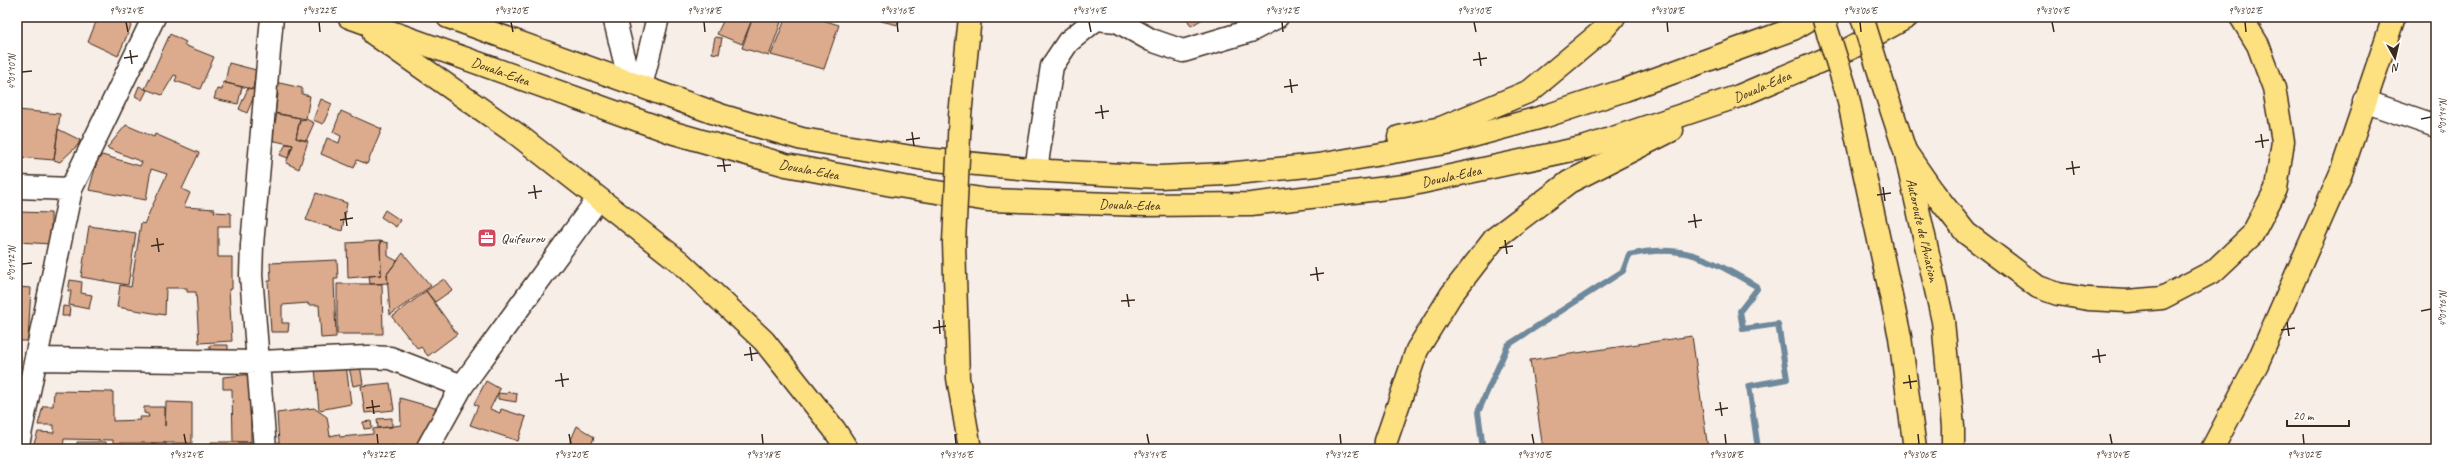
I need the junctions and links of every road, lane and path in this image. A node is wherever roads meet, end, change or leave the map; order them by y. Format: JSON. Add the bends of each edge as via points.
{"nodes":[{"id":1,"x":154,"y":17,"type":"edge"},
{"id":2,"x":272,"y":17,"type":"edge"},
{"id":3,"x":350,"y":17,"type":"edge"},
{"id":4,"x":448,"y":17,"type":"edge"},
{"id":5,"x":614,"y":17,"type":"edge"},
{"id":6,"x":658,"y":17,"type":"edge"},
{"id":7,"x":970,"y":17,"type":"edge"},
{"id":8,"x":1277,"y":17,"type":"edge"},
{"id":9,"x":1614,"y":17,"type":"edge"},
{"id":10,"x":1813,"y":17,"type":"edge"},
{"id":11,"x":1823,"y":17,"type":"edge"},
{"id":12,"x":1862,"y":17,"type":"edge"},
{"id":13,"x":1907,"y":17,"type":"edge"},
{"id":14,"x":2241,"y":17,"type":"edge"},
{"id":15,"x":2394,"y":17,"type":"edge"},
{"id":16,"x":636,"y":84,"type":"junction"},
{"id":17,"x":1739,"y":96,"type":"junction"},
{"id":18,"x":2364,"y":101,"type":"junction"},
{"id":19,"x":2436,"y":126,"type":"edge"},
{"id":20,"x":1905,"y":151,"type":"junction"},
{"id":21,"x":1043,"y":170,"type":"junction"},
{"id":22,"x":17,"y":187,"type":"edge"},
{"id":23,"x":71,"y":189,"type":"junction"},
{"id":24,"x":598,"y":199,"type":"junction"},
{"id":25,"x":260,"y":362,"type":"junction"},
{"id":26,"x":29,"y":366,"type":"edge"},
{"id":27,"x":462,"y":386,"type":"junction"},
{"id":28,"x":17,"y":449,"type":"edge"},
{"id":29,"x":265,"y":449,"type":"edge"},
{"id":30,"x":427,"y":449,"type":"edge"},
{"id":31,"x":847,"y":449,"type":"edge"},
{"id":32,"x":970,"y":449,"type":"edge"},
{"id":33,"x":1385,"y":449,"type":"edge"},
{"id":34,"x":1915,"y":449,"type":"edge"},
{"id":35,"x":1953,"y":449,"type":"edge"},
{"id":36,"x":2212,"y":449,"type":"edge"}],
"edges":[{"from":1,"to":23,"type":"street"},
{"from":2,"to":25,"type":"street","via":[[252,245],[251,276]]},
{"from":3,"to":17,"type":"highway","name":"Douala-Edea","via":[[674,133],[786,165],[892,186],[994,201],[1145,205],[1251,204],[1404,186],[1586,147]]},
{"from":3,"to":24,"type":"highway","via":[[518,135]]},
{"from":4,"to":16,"type":"highway","name":"Douala-Edea"},
{"from":5,"to":16,"type":"street"},
{"from":6,"to":16,"type":"street"},
{"from":7,"to":32,"type":"highway","bridge":true,"via":[[960,116],[954,242],[958,378]]},
{"from":8,"to":21,"type":"street","via":[[1250,31],[1183,51],[1151,40],[1117,21],[1096,19],[1068,42],[1052,66]]},
{"from":9,"to":21,"type":"highway","via":[[1602,32],[1530,91],[1441,128],[1347,149],[1246,162]]},
{"from":10,"to":21,"type":"highway","name":"Douala-Edea","via":[[1793,29],[1625,90],[1546,116],[1451,142],[1318,165],[1226,174],[1159,176]]},
{"from":11,"to":34,"type":"highway","bridge":true,"via":[[1847,93],[1900,337]]},
{"from":12,"to":20,"type":"highway","name":"Autoroute de l'Aviation","bridge":true},
{"from":13,"to":17,"type":"highway","name":"Douala-Edea","via":[[1849,49]]},
{"from":14,"to":20,"type":"highway","via":[[2258,45],[2274,88],[2283,142],[2276,189],[2252,235],[2214,271],[2162,298],[2127,301],[2088,299],[2038,287],[1966,233]]},
{"from":15,"to":18,"type":"highway"},
{"from":16,"to":21,"type":"highway","name":"Douala-Edea","via":[[723,116],[802,139],[924,158]]},
{"from":17,"to":33,"type":"highway","via":[[1569,182],[1495,238],[1451,295],[1417,350]]},
{"from":18,"to":19,"type":"street"},
{"from":18,"to":36,"type":"highway","via":[[2338,181],[2257,364]]},
{"from":20,"to":35,"type":"highway","name":"Autoroute de l'Aviation","via":[[1943,320],[1954,427]]},
{"from":22,"to":23,"type":"street"},
{"from":23,"to":26,"type":"street"},
{"from":24,"to":27,"type":"street"},
{"from":24,"to":31,"type":"highway","via":[[680,262],[764,342]]},
{"from":25,"to":26,"type":"street"},
{"from":25,"to":27,"type":"street","via":[[390,358]]},
{"from":25,"to":29,"type":"street"},
{"from":26,"to":28,"type":"street"},
{"from":27,"to":30,"type":"street"}]}
